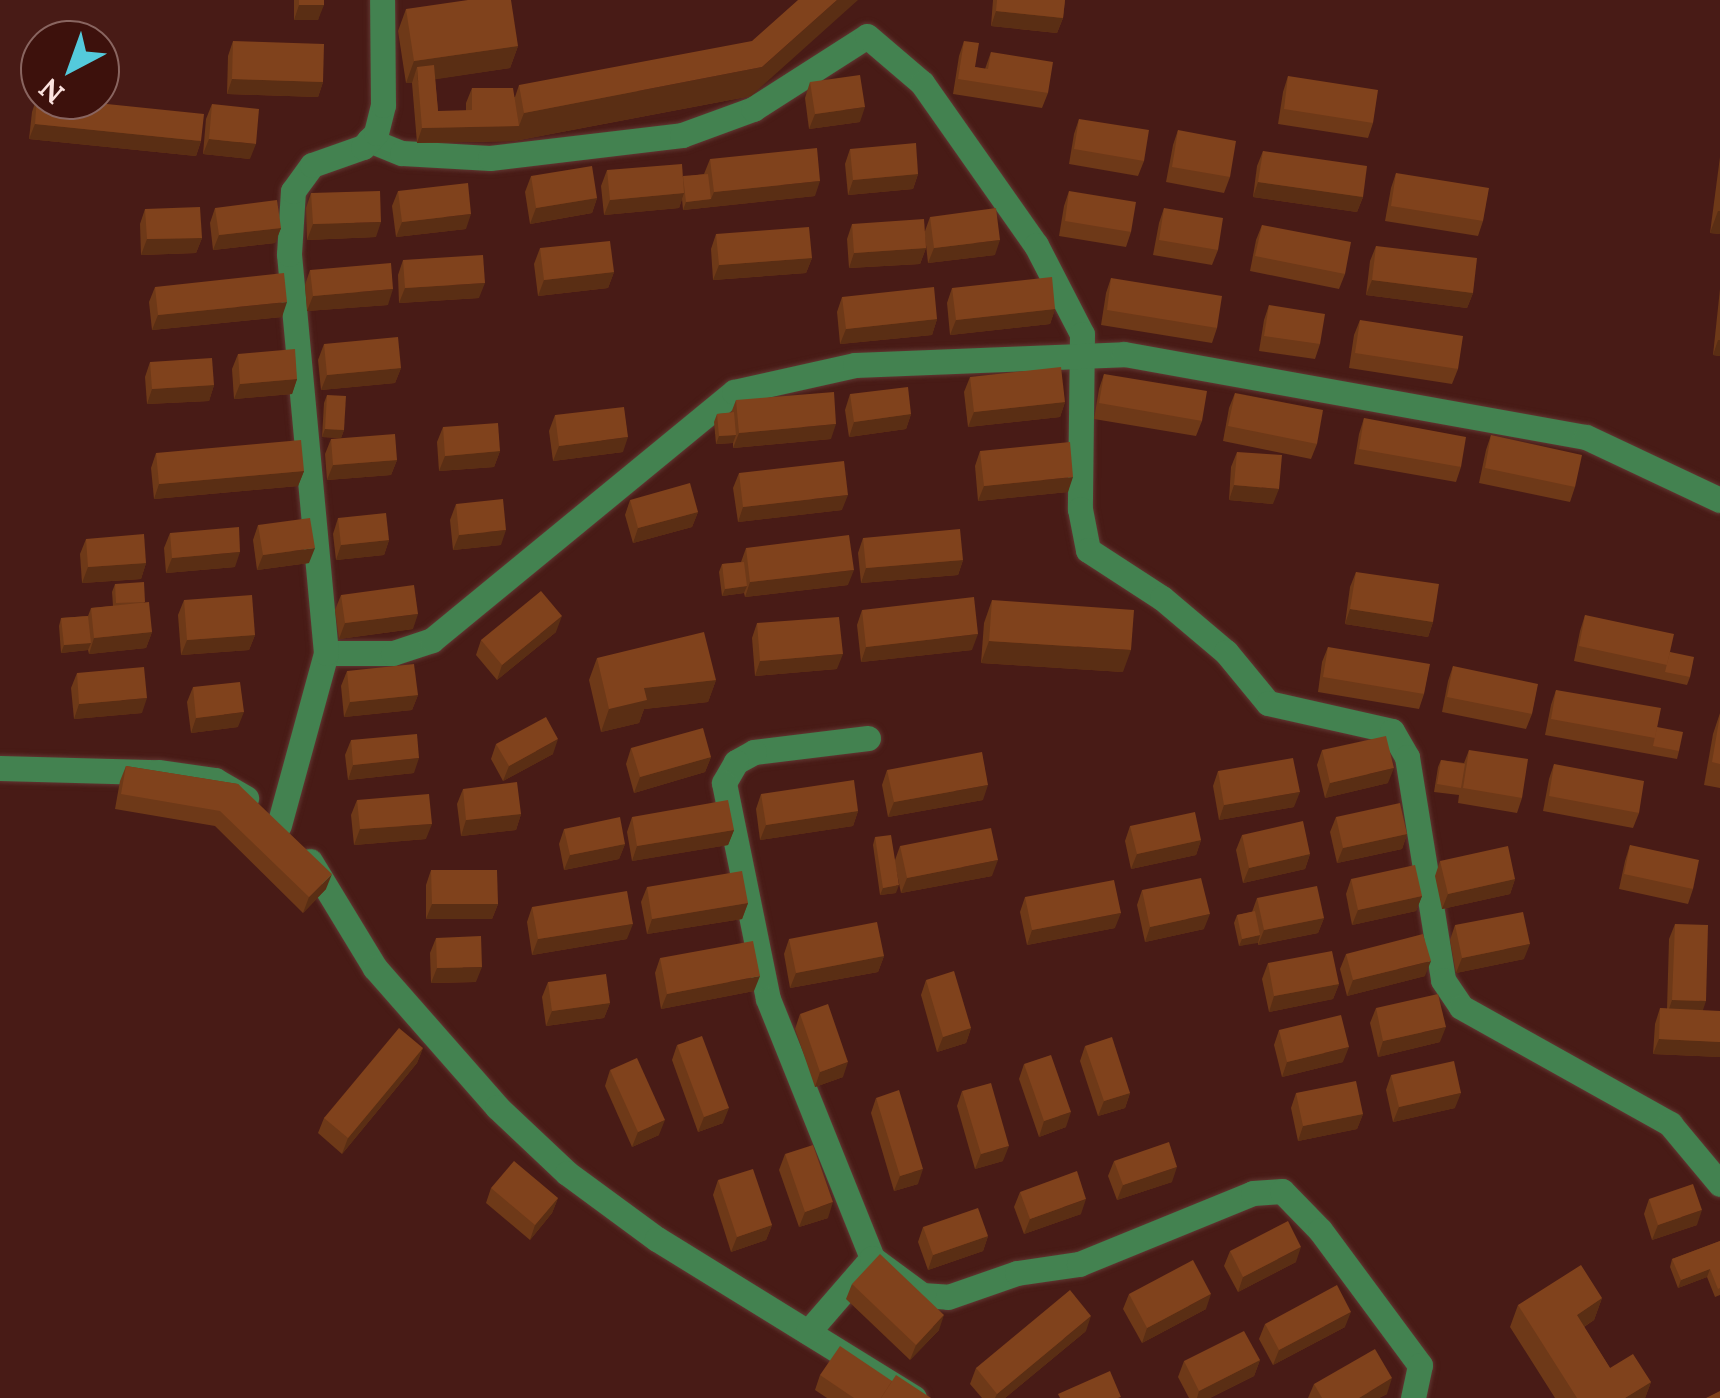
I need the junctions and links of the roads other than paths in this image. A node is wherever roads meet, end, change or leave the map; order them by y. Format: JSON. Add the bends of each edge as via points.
{"nodes":[{"id":1,"x":382,"y":0,"type":"edge"},
{"id":2,"x":369,"y":140,"type":"junction"},
{"id":3,"x":1082,"y":354,"type":"junction"},
{"id":4,"x":1720,"y":500,"type":"edge"},
{"id":5,"x":326,"y":653,"type":"junction"},
{"id":6,"x":868,"y":738,"type":"dead end"},
{"id":7,"x":0,"y":768,"type":"edge"},
{"id":8,"x":279,"y":825,"type":"junction"},
{"id":9,"x":1720,"y":1184,"type":"edge"},
{"id":10,"x":872,"y":1258,"type":"junction"},
{"id":11,"x":808,"y":1332,"type":"junction"},
{"id":12,"x":914,"y":1398,"type":"edge"},
{"id":13,"x":1413,"y":1398,"type":"edge"}],
"edges":[{"from":1,"to":2,"type":"street","via":[[383,105]]},
{"from":2,"to":3,"type":"street","via":[[402,153],[490,158],[682,135],[753,109],[867,36],[922,83],[1036,245],[1082,334]]},
{"from":2,"to":5,"type":"street","via":[[312,166],[293,191],[289,254]]},
{"from":3,"to":4,"type":"street","via":[[1124,354],[1586,437]]},
{"from":3,"to":5,"type":"street","via":[[855,365],[734,392],[432,640],[393,653]]},
{"from":3,"to":9,"type":"street","via":[[1080,509],[1088,550],[1213,642],[1268,703],[1392,731],[1406,758],[1443,980],[1461,1007],[1670,1124]]},
{"from":5,"to":8,"type":"street"},
{"from":6,"to":10,"type":"street","via":[[754,752],[736,762],[724,782],[768,999]]},
{"from":7,"to":8,"type":"street","via":[[216,780]]},
{"from":8,"to":11,"type":"street","via":[[314,864],[375,968],[525,1134],[656,1239]]},
{"from":10,"to":11,"type":"street"},
{"from":10,"to":13,"type":"street","via":[[922,1295],[948,1297],[1017,1272],[1078,1264],[1253,1193],[1282,1191],[1320,1230],[1420,1365]]},
{"from":11,"to":12,"type":"street"}]}
